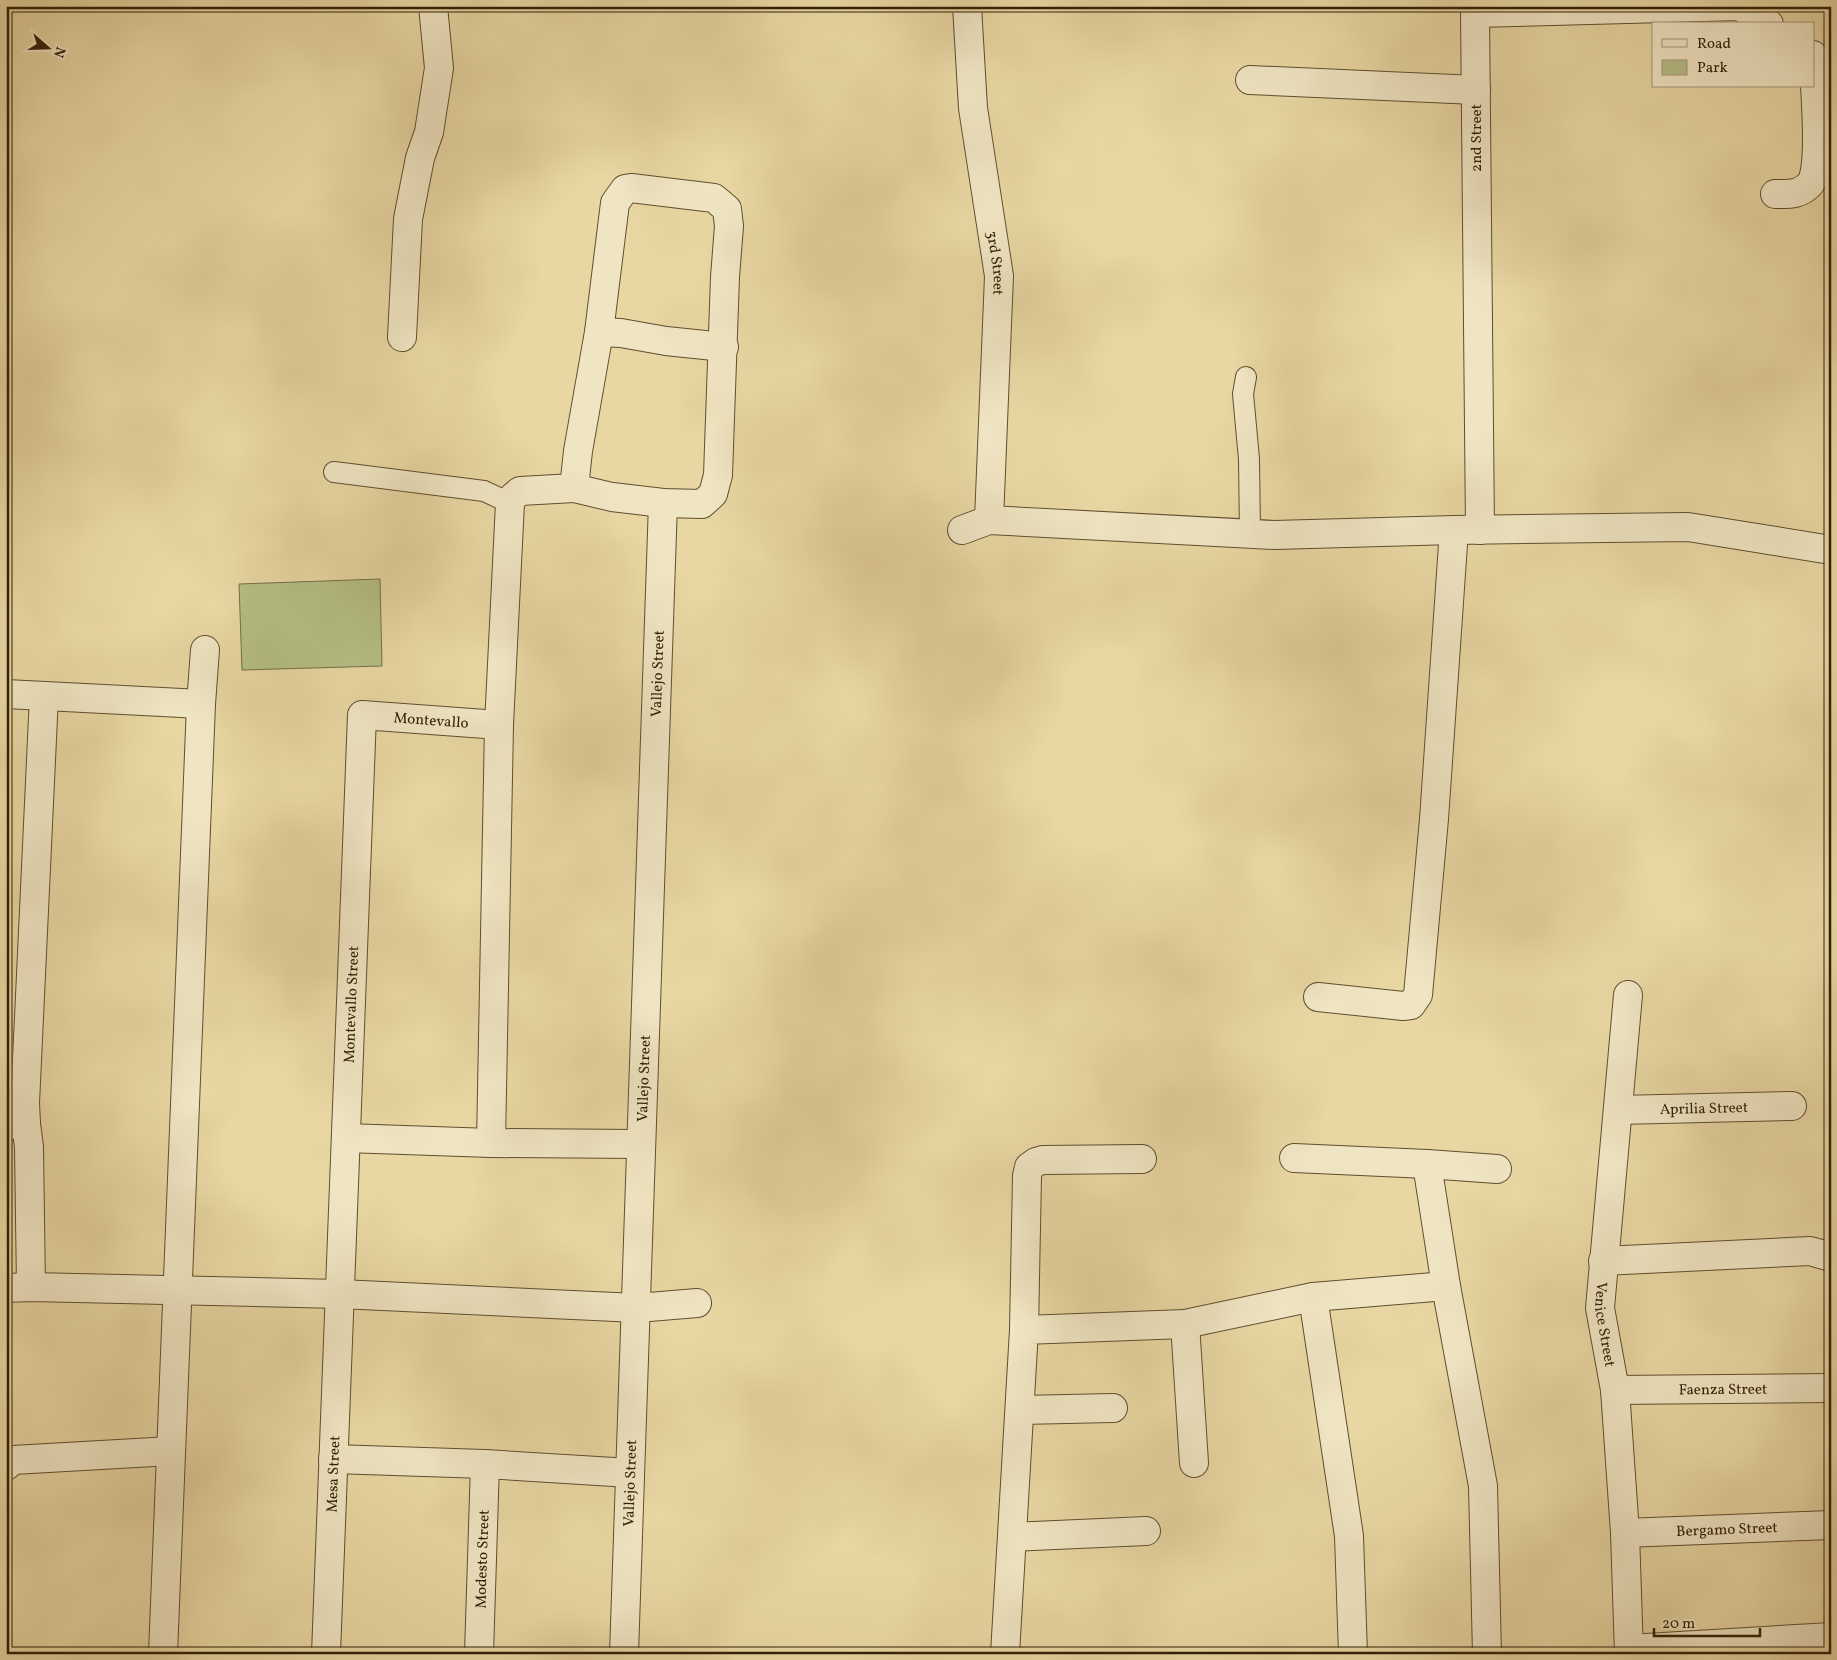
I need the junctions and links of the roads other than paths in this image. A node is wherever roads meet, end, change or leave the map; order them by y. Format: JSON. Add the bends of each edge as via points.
{"nodes":[{"id":1,"x":433,"y":6,"type":"edge"},
{"id":2,"x":968,"y":6,"type":"edge"},
{"id":3,"x":1741,"y":7,"type":"edge"},
{"id":4,"x":1766,"y":22,"type":"edge"},
{"id":5,"x":1250,"y":80,"type":"dead end"},
{"id":6,"x":1814,"y":80,"type":"edge"},
{"id":7,"x":1476,"y":90,"type":"junction"},
{"id":8,"x":1775,"y":194,"type":"dead end"},
{"id":9,"x":599,"y":332,"type":"junction"},
{"id":10,"x":402,"y":337,"type":"dead end"},
{"id":11,"x":724,"y":347,"type":"junction"},
{"id":12,"x":1246,"y":377,"type":"dead end"},
{"id":13,"x":334,"y":472,"type":"dead end"},
{"id":14,"x":574,"y":488,"type":"junction"},
{"id":15,"x":510,"y":503,"type":"junction"},
{"id":16,"x":663,"y":503,"type":"junction"},
{"id":17,"x":989,"y":520,"type":"junction"},
{"id":18,"x":962,"y":530,"type":"dead end"},
{"id":19,"x":1467,"y":530,"type":"junction"},
{"id":20,"x":1250,"y":534,"type":"junction"},
{"id":21,"x":1831,"y":550,"type":"edge"},
{"id":22,"x":205,"y":650,"type":"dead end"},
{"id":23,"x":6,"y":694,"type":"edge"},
{"id":24,"x":44,"y":696,"type":"junction"},
{"id":25,"x":201,"y":704,"type":"junction"},
{"id":26,"x":362,"y":715,"type":"joint"},
{"id":27,"x":498,"y":725,"type":"junction"},
{"id":28,"x":1628,"y":995,"type":"dead end"},
{"id":29,"x":1318,"y":997,"type":"dead end"},
{"id":30,"x":1792,"y":1106,"type":"dead end"},
{"id":31,"x":1618,"y":1110,"type":"junction"},
{"id":32,"x":16,"y":1124,"type":"edge"},
{"id":33,"x":346,"y":1138,"type":"junction"},
{"id":34,"x":491,"y":1143,"type":"junction"},
{"id":35,"x":640,"y":1144,"type":"junction"},
{"id":36,"x":1294,"y":1158,"type":"dead end"},
{"id":37,"x":1142,"y":1159,"type":"dead end"},
{"id":38,"x":1428,"y":1164,"type":"junction"},
{"id":39,"x":1498,"y":1169,"type":"dead end"},
{"id":40,"x":1831,"y":1257,"type":"edge"},
{"id":41,"x":1604,"y":1261,"type":"junction"},
{"id":42,"x":1446,"y":1286,"type":"junction"},
{"id":43,"x":19,"y":1287,"type":"edge"},
{"id":44,"x":178,"y":1290,"type":"junction"},
{"id":45,"x":340,"y":1294,"type":"junction"},
{"id":46,"x":1313,"y":1297,"type":"junction"},
{"id":47,"x":697,"y":1304,"type":"dead end"},
{"id":48,"x":637,"y":1308,"type":"junction"},
{"id":49,"x":1185,"y":1324,"type":"junction"},
{"id":50,"x":1024,"y":1330,"type":"junction"},
{"id":51,"x":1831,"y":1388,"type":"edge"},
{"id":52,"x":1615,"y":1390,"type":"junction"},
{"id":53,"x":1113,"y":1408,"type":"dead end"},
{"id":54,"x":1020,"y":1410,"type":"junction"},
{"id":55,"x":171,"y":1451,"type":"junction"},
{"id":56,"x":333,"y":1458,"type":"junction"},
{"id":57,"x":1194,"y":1463,"type":"dead end"},
{"id":58,"x":485,"y":1464,"type":"junction"},
{"id":59,"x":6,"y":1466,"type":"edge"},
{"id":60,"x":630,"y":1473,"type":"junction"},
{"id":61,"x":1831,"y":1525,"type":"edge"},
{"id":62,"x":1146,"y":1531,"type":"dead end"},
{"id":63,"x":1625,"y":1534,"type":"junction"},
{"id":64,"x":1012,"y":1537,"type":"junction"},
{"id":65,"x":1831,"y":1637,"type":"edge"},
{"id":66,"x":1629,"y":1652,"type":"edge"},
{"id":67,"x":163,"y":1654,"type":"edge"},
{"id":68,"x":326,"y":1654,"type":"edge"},
{"id":69,"x":479,"y":1654,"type":"edge"},
{"id":70,"x":624,"y":1654,"type":"edge"},
{"id":71,"x":1005,"y":1654,"type":"edge"},
{"id":72,"x":1353,"y":1654,"type":"edge"},
{"id":73,"x":1487,"y":1654,"type":"edge"}],
"edges":[{"from":1,"to":10,"type":"street","via":[[439,68],[429,132],[408,219]]},
{"from":2,"to":17,"type":"street","name":"3rd Street","via":[[973,108],[999,276]]},
{"from":3,"to":4,"type":"street"},
{"from":3,"to":7,"type":"street","name":"2nd Street","via":[[1475,13]]},
{"from":5,"to":7,"type":"street"},
{"from":6,"to":8,"type":"street","via":[[1816,173],[1812,183],[1802,191]]},
{"from":7,"to":19,"type":"street","name":"2nd Street"},
{"from":9,"to":11,"type":"street"},
{"from":9,"to":11,"type":"street","via":[[615,202],[620,194],[631,188],[706,196],[720,202],[727,209],[728,216]]},
{"from":9,"to":14,"type":"street"},
{"from":11,"to":16,"type":"street","via":[[718,475],[713,494],[702,504]]},
{"from":12,"to":20,"type":"lane","via":[[1243,394],[1249,459]]},
{"from":13,"to":15,"type":"lane","via":[[484,491]]},
{"from":14,"to":15,"type":"street","via":[[520,491]]},
{"from":14,"to":16,"type":"street","via":[[612,497]]},
{"from":15,"to":27,"type":"street"},
{"from":16,"to":35,"type":"street","name":"Vallejo Street"},
{"from":17,"to":18,"type":"street"},
{"from":17,"to":20,"type":"street"},
{"from":19,"to":20,"type":"street"},
{"from":19,"to":21,"type":"street","via":[[1688,527]]},
{"from":19,"to":29,"type":"street","name":"2nd Street","via":[[1434,819],[1418,995],[1411,1005],[1403,1006]]},
{"from":22,"to":25,"type":"street"},
{"from":23,"to":24,"type":"street"},
{"from":24,"to":25,"type":"street"},
{"from":24,"to":32,"type":"street","via":[[25,1103]]},
{"from":25,"to":44,"type":"street"},
{"from":26,"to":27,"type":"street","name":"Montevallo"},
{"from":26,"to":33,"type":"street","name":"Montevallo Street"},
{"from":27,"to":34,"type":"street"},
{"from":28,"to":31,"type":"street","name":"Venice Street"},
{"from":30,"to":31,"type":"street","name":"Aprilia Street"},
{"from":31,"to":41,"type":"street","name":"Venice Street"},
{"from":32,"to":43,"type":"street","via":[[29,1146]]},
{"from":33,"to":34,"type":"street"},
{"from":33,"to":45,"type":"street","name":"Montevallo Street"},
{"from":34,"to":35,"type":"street"},
{"from":35,"to":48,"type":"street","name":"Vallejo Street"},
{"from":36,"to":38,"type":"street"},
{"from":37,"to":50,"type":"street","via":[[1043,1160],[1029,1166]]},
{"from":38,"to":39,"type":"street"},
{"from":38,"to":42,"type":"street"},
{"from":40,"to":41,"type":"street","via":[[1810,1252]]},
{"from":41,"to":52,"type":"street","name":"Venice Street","via":[[1600,1308]]},
{"from":42,"to":46,"type":"street"},
{"from":42,"to":73,"type":"street","via":[[1483,1486]]},
{"from":43,"to":44,"type":"street"},
{"from":44,"to":45,"type":"street"},
{"from":44,"to":55,"type":"street"},
{"from":45,"to":48,"type":"street"},
{"from":45,"to":56,"type":"street","name":"Mesa Street"},
{"from":46,"to":49,"type":"street"},
{"from":46,"to":72,"type":"street","via":[[1349,1536]]},
{"from":47,"to":48,"type":"street"},
{"from":48,"to":60,"type":"street","name":"Vallejo Street"},
{"from":49,"to":50,"type":"street"},
{"from":49,"to":57,"type":"street"},
{"from":50,"to":54,"type":"street"},
{"from":51,"to":52,"type":"street","name":"Faenza Street"},
{"from":52,"to":63,"type":"street","name":"Venice Street"},
{"from":53,"to":54,"type":"street"},
{"from":54,"to":64,"type":"street"},
{"from":55,"to":59,"type":"street","via":[[13,1460]]},
{"from":55,"to":67,"type":"street"},
{"from":56,"to":58,"type":"street"},
{"from":56,"to":68,"type":"street","name":"Mesa Street"},
{"from":58,"to":60,"type":"street"},
{"from":58,"to":69,"type":"street","name":"Modesto Street"},
{"from":60,"to":70,"type":"street","name":"Vallejo Street"},
{"from":61,"to":63,"type":"street","name":"Bergamo Street"},
{"from":62,"to":64,"type":"street"},
{"from":63,"to":66,"type":"street","name":"Venice Street"},
{"from":64,"to":71,"type":"street"},
{"from":65,"to":66,"type":"street"}]}
